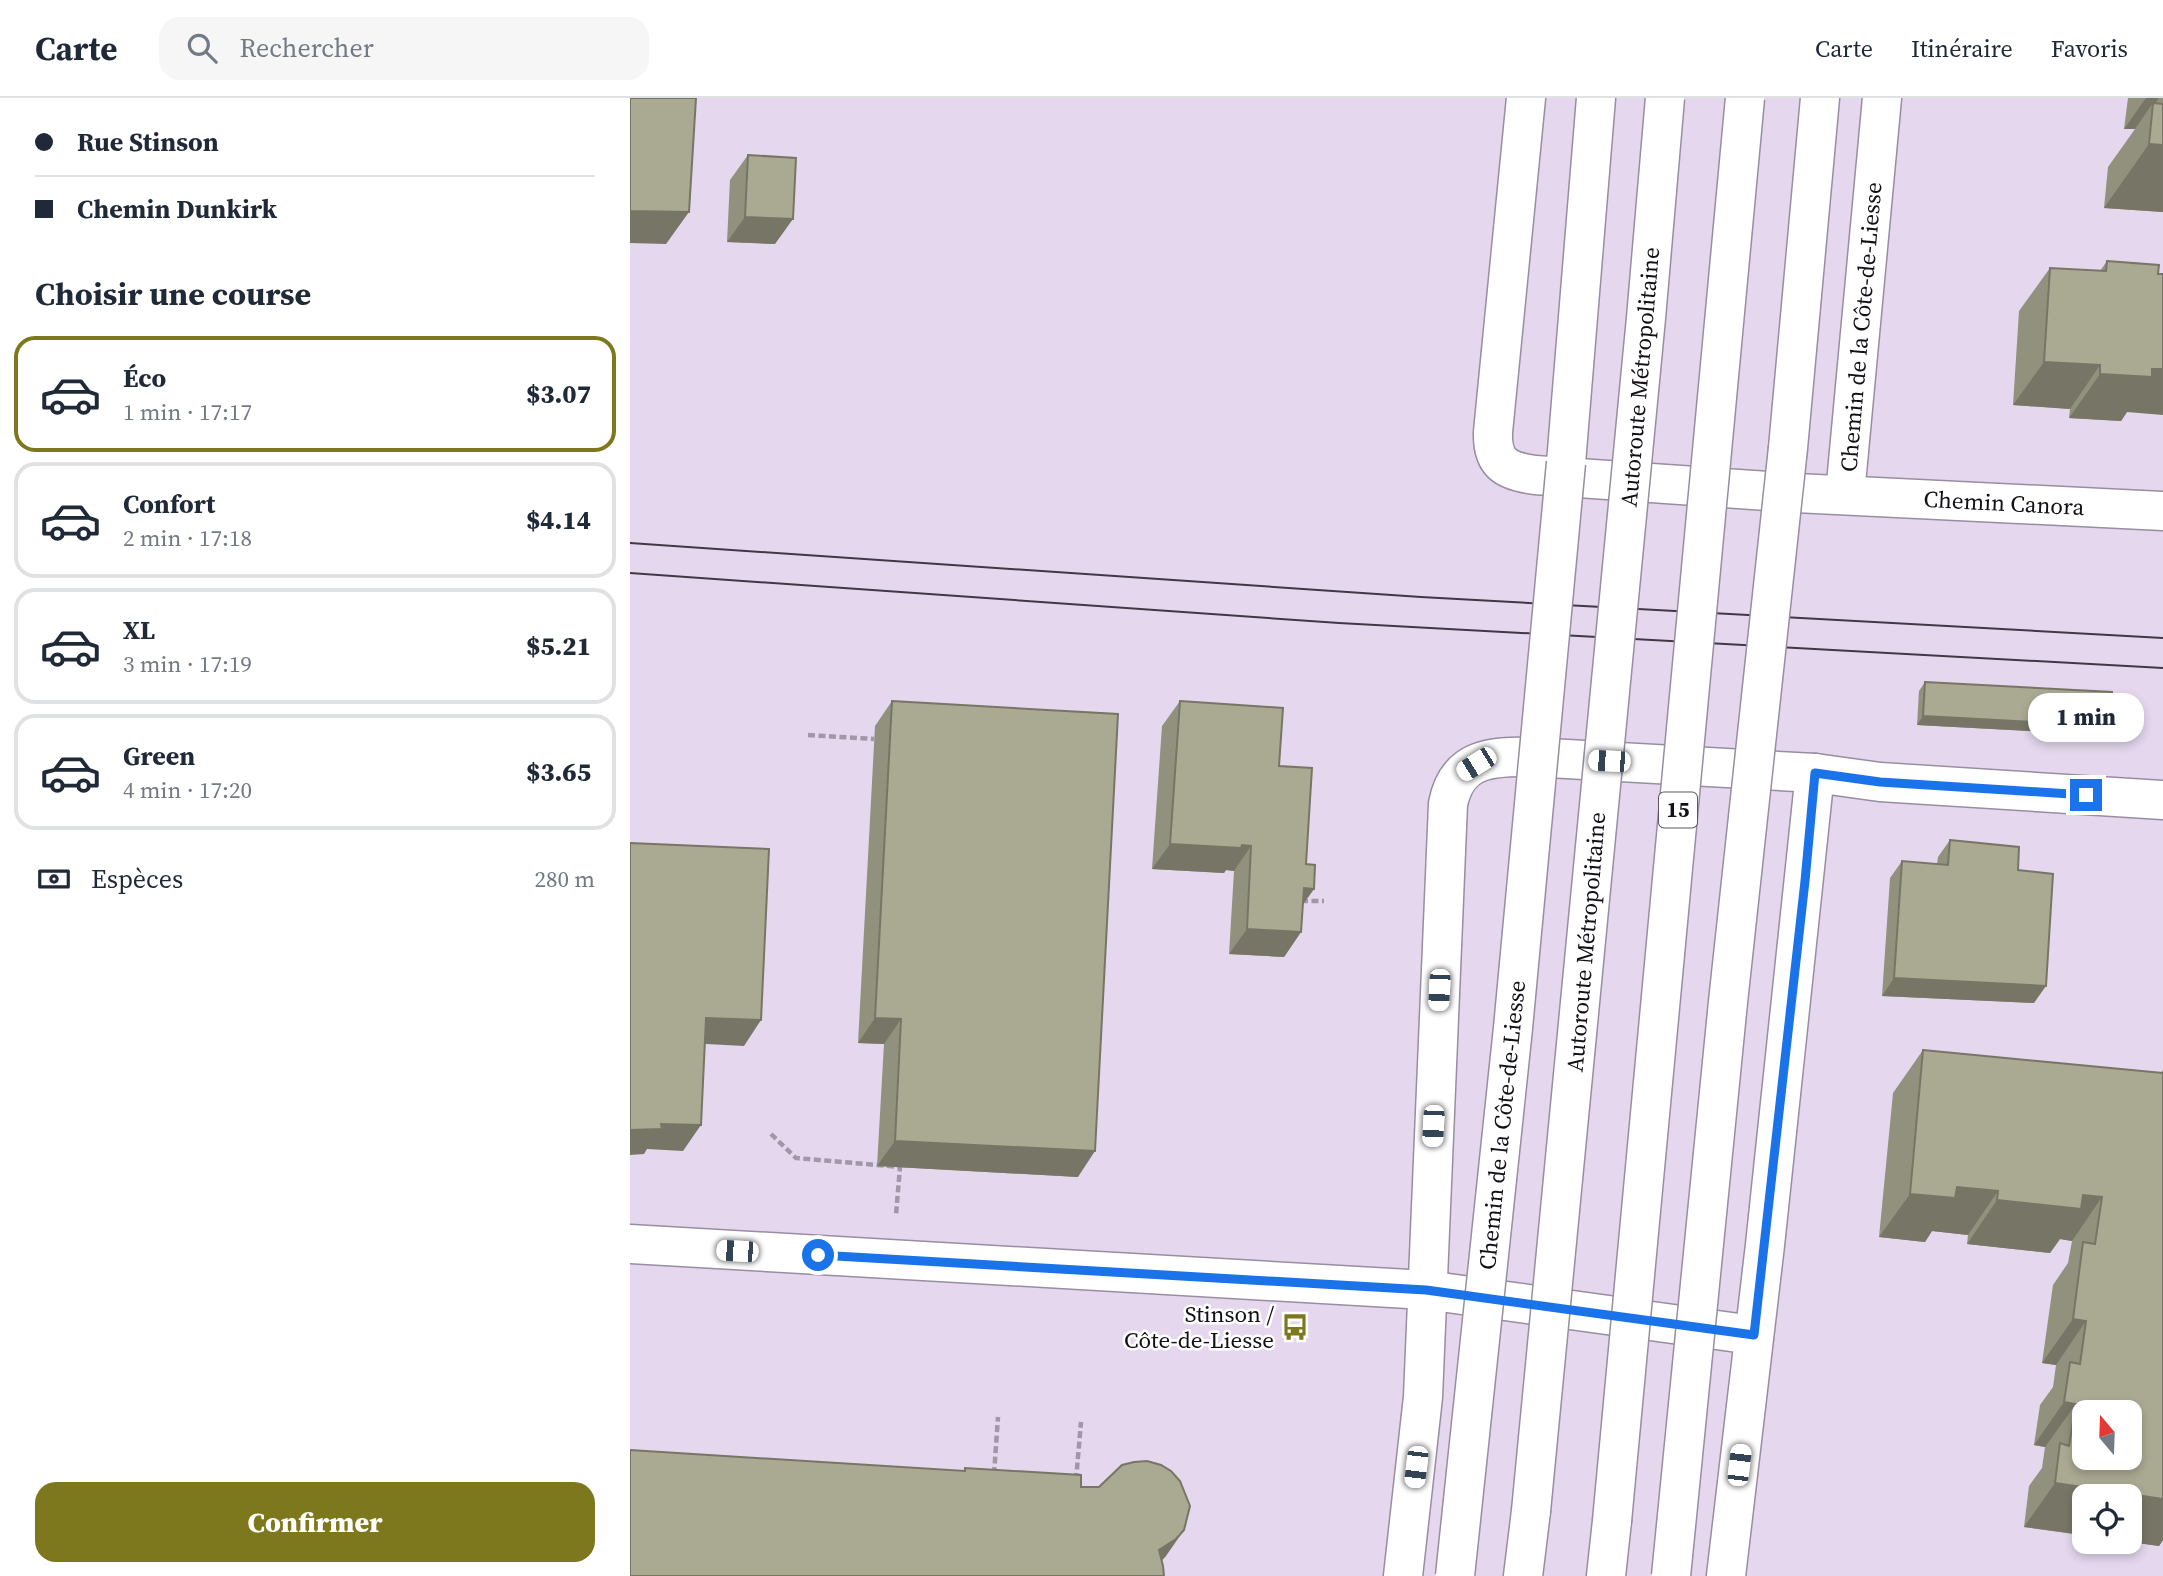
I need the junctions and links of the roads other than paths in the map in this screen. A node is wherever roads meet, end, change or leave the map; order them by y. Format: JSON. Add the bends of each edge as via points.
{"nodes":[{"id":1,"x":1526,"y":98,"type":"edge"},
{"id":2,"x":1596,"y":98,"type":"edge"},
{"id":3,"x":1665,"y":98,"type":"edge"},
{"id":4,"x":1745,"y":98,"type":"edge"},
{"id":5,"x":1820,"y":98,"type":"edge"},
{"id":6,"x":1882,"y":98,"type":"edge"},
{"id":7,"x":1845,"y":495,"type":"junction"},
{"id":8,"x":2163,"y":511,"type":"edge"},
{"id":9,"x":1815,"y":773,"type":"junction"},
{"id":10,"x":2163,"y":800,"type":"edge"},
{"id":11,"x":630,"y":1244,"type":"edge"},
{"id":12,"x":1426,"y":1290,"type":"junction"},
{"id":13,"x":1754,"y":1335,"type":"junction"},
{"id":14,"x":1404,"y":1576,"type":"edge"},
{"id":15,"x":1455,"y":1576,"type":"edge"},
{"id":16,"x":1523,"y":1576,"type":"edge"},
{"id":17,"x":1606,"y":1576,"type":"edge"},
{"id":18,"x":1671,"y":1576,"type":"edge"},
{"id":19,"x":1726,"y":1576,"type":"edge"}],
"edges":[{"from":1,"to":7,"type":"main road","name":"Chemin de la Côte-de-Liesse","via":[[1493,432],[1499,461],[1535,475]]},
{"from":2,"to":15,"type":"main road","name":"Chemin de la Côte-de-Liesse","bridge":true,"via":[[1513,1028]]},
{"from":3,"to":16,"type":"main road","name":"Autoroute Métropolitaine","bridge":true},
{"from":4,"to":17,"type":"main road","number":"15","bridge":true},
{"from":5,"to":18,"type":"main road","bridge":true},
{"from":6,"to":7,"type":"main road","name":"Chemin de la Côte-de-Liesse"},
{"from":7,"to":8,"type":"main road","name":"Chemin Canora"},
{"from":9,"to":10,"type":"main road","via":[[1880,782]]},
{"from":9,"to":12,"type":"main road","via":[[1512,757],[1493,758],[1462,772],[1448,804]]},
{"from":9,"to":13,"type":"main road"},
{"from":11,"to":12,"type":"main road"},
{"from":12,"to":13,"type":"main road"},
{"from":12,"to":14,"type":"main road","via":[[1423,1397]]},
{"from":13,"to":19,"type":"main road"}]}
